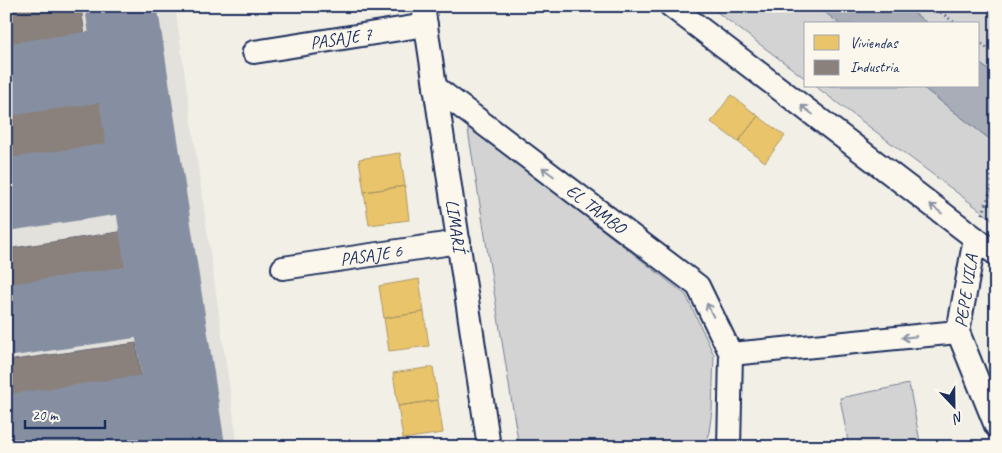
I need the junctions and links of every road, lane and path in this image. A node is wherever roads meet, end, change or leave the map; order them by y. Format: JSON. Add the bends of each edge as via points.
{"nodes":[{"id":1,"x":670,"y":6,"type":"edge"},
{"id":2,"x":933,"y":6,"type":"edge"},
{"id":3,"x":425,"y":16,"type":"edge"},
{"id":4,"x":953,"y":22,"type":"edge"},
{"id":5,"x":980,"y":42,"type":"edge"},
{"id":6,"x":254,"y":52,"type":"dead end"},
{"id":7,"x":996,"y":54,"type":"edge"},
{"id":8,"x":435,"y":87,"type":"junction"},
{"id":9,"x":996,"y":153,"type":"edge"},
{"id":10,"x":996,"y":223,"type":"edge"},
{"id":11,"x":975,"y":238,"type":"junction"},
{"id":12,"x":459,"y":242,"type":"junction"},
{"id":13,"x":996,"y":254,"type":"edge"},
{"id":14,"x":283,"y":268,"type":"dead end"},
{"id":15,"x":958,"y":332,"type":"junction"},
{"id":16,"x":731,"y":354,"type":"junction"},
{"id":17,"x":996,"y":426,"type":"edge"},
{"id":18,"x":489,"y":447,"type":"edge"},
{"id":19,"x":729,"y":447,"type":"edge"}],
"edges":[{"from":11,"to":1,"type":"street","one_way":true},
{"from":2,"to":4,"type":"path"},
{"from":3,"to":6,"type":"street","name":"PASAJE 7"},
{"from":3,"to":8,"type":"street","name":"LIMARÍ"},
{"from":5,"to":7,"type":"path"},
{"from":8,"to":12,"type":"street","name":"LIMARÍ"},
{"from":16,"to":8,"type":"street","name":"EL TAMBO","one_way":true,"via":[[698,286]]},
{"from":9,"to":10,"type":"path","via":[[992,186]]},
{"from":11,"to":13,"type":"street"},
{"from":11,"to":15,"type":"street","name":"PEPE VILA"},
{"from":12,"to":14,"type":"street","name":"PASAJE 6"},
{"from":12,"to":18,"type":"street","name":"LIMARÍ"},
{"from":15,"to":16,"type":"street","one_way":true},
{"from":15,"to":17,"type":"street","name":"PEPE VILA"},
{"from":16,"to":19,"type":"street","name":"EL TAMBO"}]}
